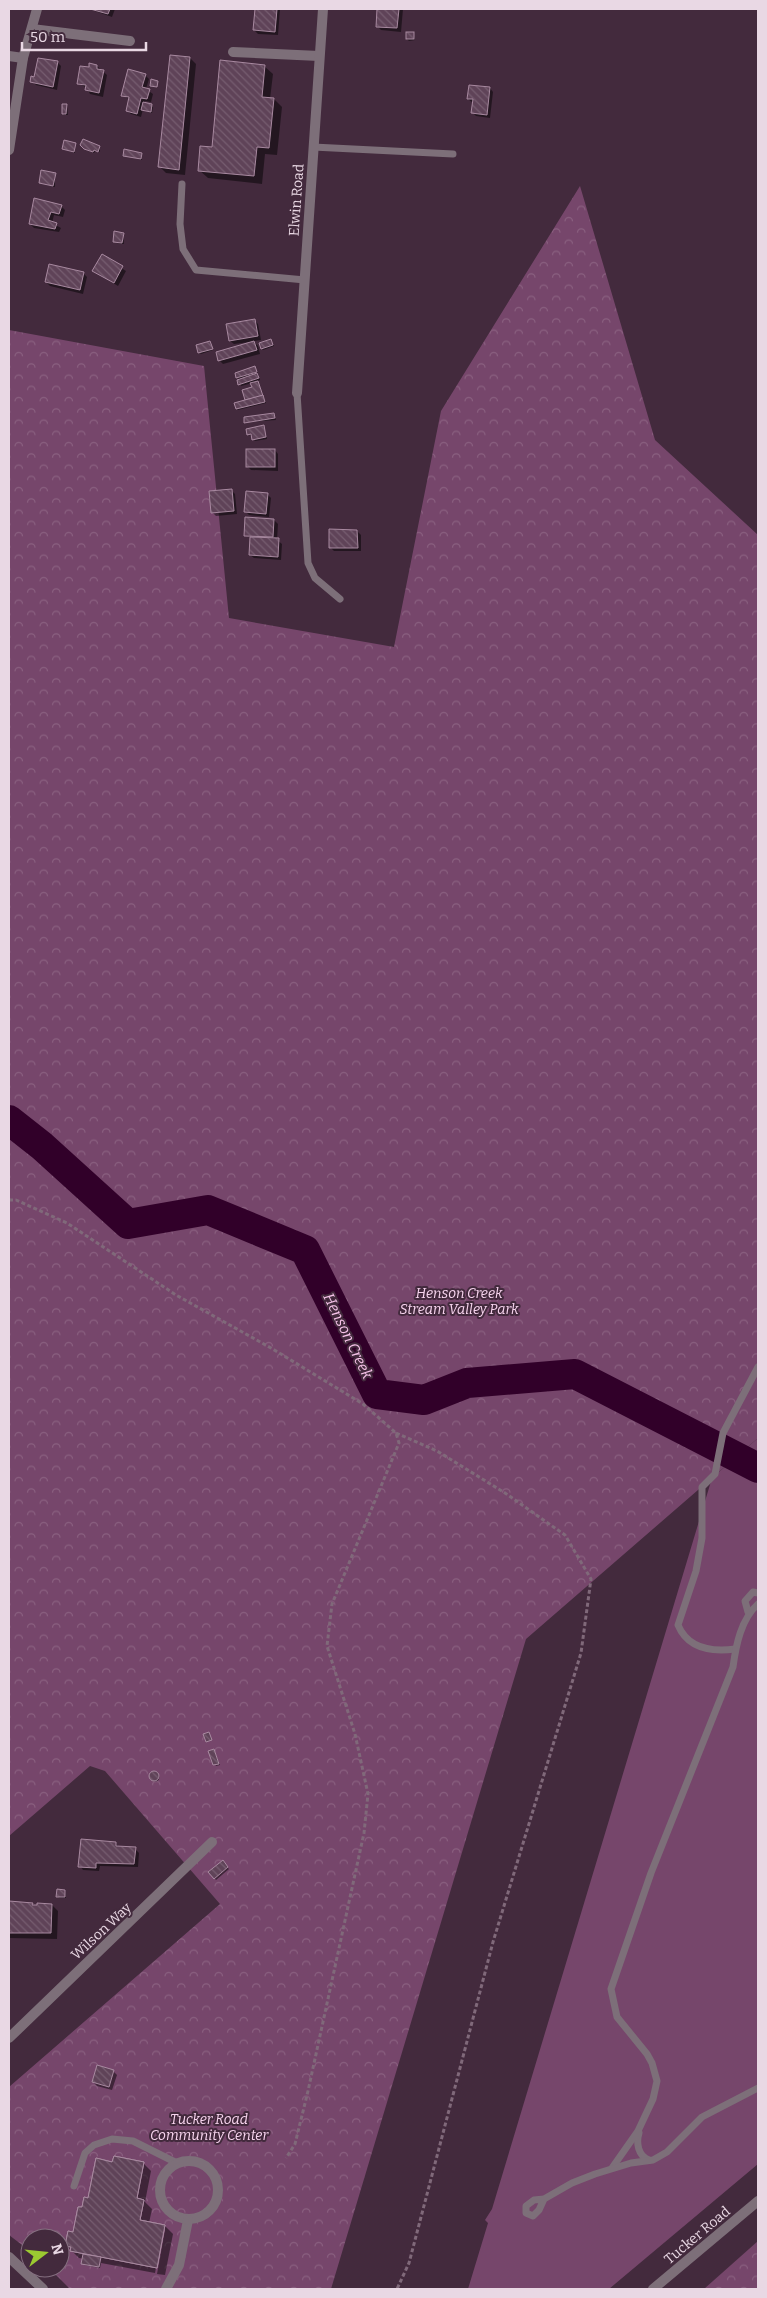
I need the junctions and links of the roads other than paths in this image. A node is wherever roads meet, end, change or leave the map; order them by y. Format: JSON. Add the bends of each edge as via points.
{"nodes":[{"id":1,"x":37,"y":9,"type":"edge"},
{"id":2,"x":323,"y":9,"type":"edge"},
{"id":3,"x":32,"y":29,"type":"junction"},
{"id":4,"x":130,"y":41,"type":"dead end"},
{"id":5,"x":233,"y":52,"type":"dead end"},
{"id":6,"x":9,"y":56,"type":"edge"},
{"id":7,"x":319,"y":56,"type":"junction"},
{"id":8,"x":23,"y":58,"type":"junction"},
{"id":9,"x":313,"y":147,"type":"junction"},
{"id":10,"x":9,"y":150,"type":"edge"},
{"id":11,"x":453,"y":154,"type":"dead end"},
{"id":12,"x":182,"y":184,"type":"dead end"},
{"id":13,"x":305,"y":280,"type":"junction"},
{"id":14,"x":297,"y":393,"type":"joint"},
{"id":15,"x":340,"y":599,"type":"dead end"},
{"id":16,"x":758,"y":1367,"type":"edge"},
{"id":17,"x":758,"y":1593,"type":"edge"},
{"id":18,"x":758,"y":1604,"type":"edge"},
{"id":19,"x":748,"y":1612,"type":"junction"},
{"id":20,"x":735,"y":1649,"type":"junction"},
{"id":21,"x":212,"y":1842,"type":"dead end"},
{"id":22,"x":9,"y":2038,"type":"edge"},
{"id":23,"x":758,"y":2088,"type":"edge"},
{"id":24,"x":638,"y":2131,"type":"junction"},
{"id":25,"x":649,"y":2160,"type":"junction"},
{"id":26,"x":176,"y":2164,"type":"junction"},
{"id":27,"x":612,"y":2168,"type":"junction"},
{"id":28,"x":74,"y":2186,"type":"dead end"},
{"id":29,"x":544,"y":2199,"type":"dead end"},
{"id":30,"x":758,"y":2201,"type":"edge"},
{"id":31,"x":188,"y":2220,"type":"junction"},
{"id":32,"x":9,"y":2257,"type":"edge"},
{"id":33,"x":43,"y":2289,"type":"edge"},
{"id":34,"x":166,"y":2289,"type":"edge"},
{"id":35,"x":653,"y":2289,"type":"edge"}],
"edges":[{"from":1,"to":3,"type":"street"},
{"from":2,"to":7,"type":"street","name":"Elwin Road"},
{"from":3,"to":4,"type":"street"},
{"from":3,"to":8,"type":"street"},
{"from":5,"to":7,"type":"street"},
{"from":6,"to":8,"type":"street"},
{"from":7,"to":9,"type":"street","name":"Elwin Road"},
{"from":8,"to":10,"type":"street"},
{"from":9,"to":11,"type":"lane"},
{"from":9,"to":13,"type":"street","name":"Elwin Road"},
{"from":12,"to":13,"type":"lane","via":[[180,224],[183,249],[196,270]]},
{"from":13,"to":14,"type":"street","name":"Elwin Road"},
{"from":14,"to":15,"type":"lane","via":[[308,563],[316,578]]},
{"from":16,"to":20,"type":"lane","via":[[723,1433],[715,1474],[702,1487],[702,1538],[691,1590],[678,1625],[687,1640],[705,1650]]},
{"from":17,"to":19,"type":"lane","via":[[753,1592],[745,1601]]},
{"from":18,"to":19,"type":"lane"},
{"from":19,"to":20,"type":"lane"},
{"from":20,"to":24,"type":"lane","via":[[733,1667],[651,1873],[611,1990],[617,2016],[647,2054],[655,2071],[656,2089]]},
{"from":21,"to":22,"type":"street","name":"Wilson Way"},
{"from":23,"to":25,"type":"lane","via":[[702,2117],[667,2152]]},
{"from":24,"to":25,"type":"lane","via":[[638,2148]]},
{"from":24,"to":27,"type":"lane"},
{"from":25,"to":27,"type":"lane"},
{"from":26,"to":28,"type":"lane","via":[[133,2141],[112,2139],[94,2145],[86,2153]]},
{"from":26,"to":31,"type":"street","via":[[163,2177],[160,2196],[170,2213]]},
{"from":26,"to":31,"type":"street","via":[[187,2161],[204,2165],[218,2182],[213,2207],[206,2214]]},
{"from":27,"to":29,"type":"lane","via":[[572,2183]]},
{"from":30,"to":35,"type":"street","name":"Tucker Road"},
{"from":31,"to":34,"type":"street","via":[[179,2264]]},
{"from":32,"to":33,"type":"street"}]}
